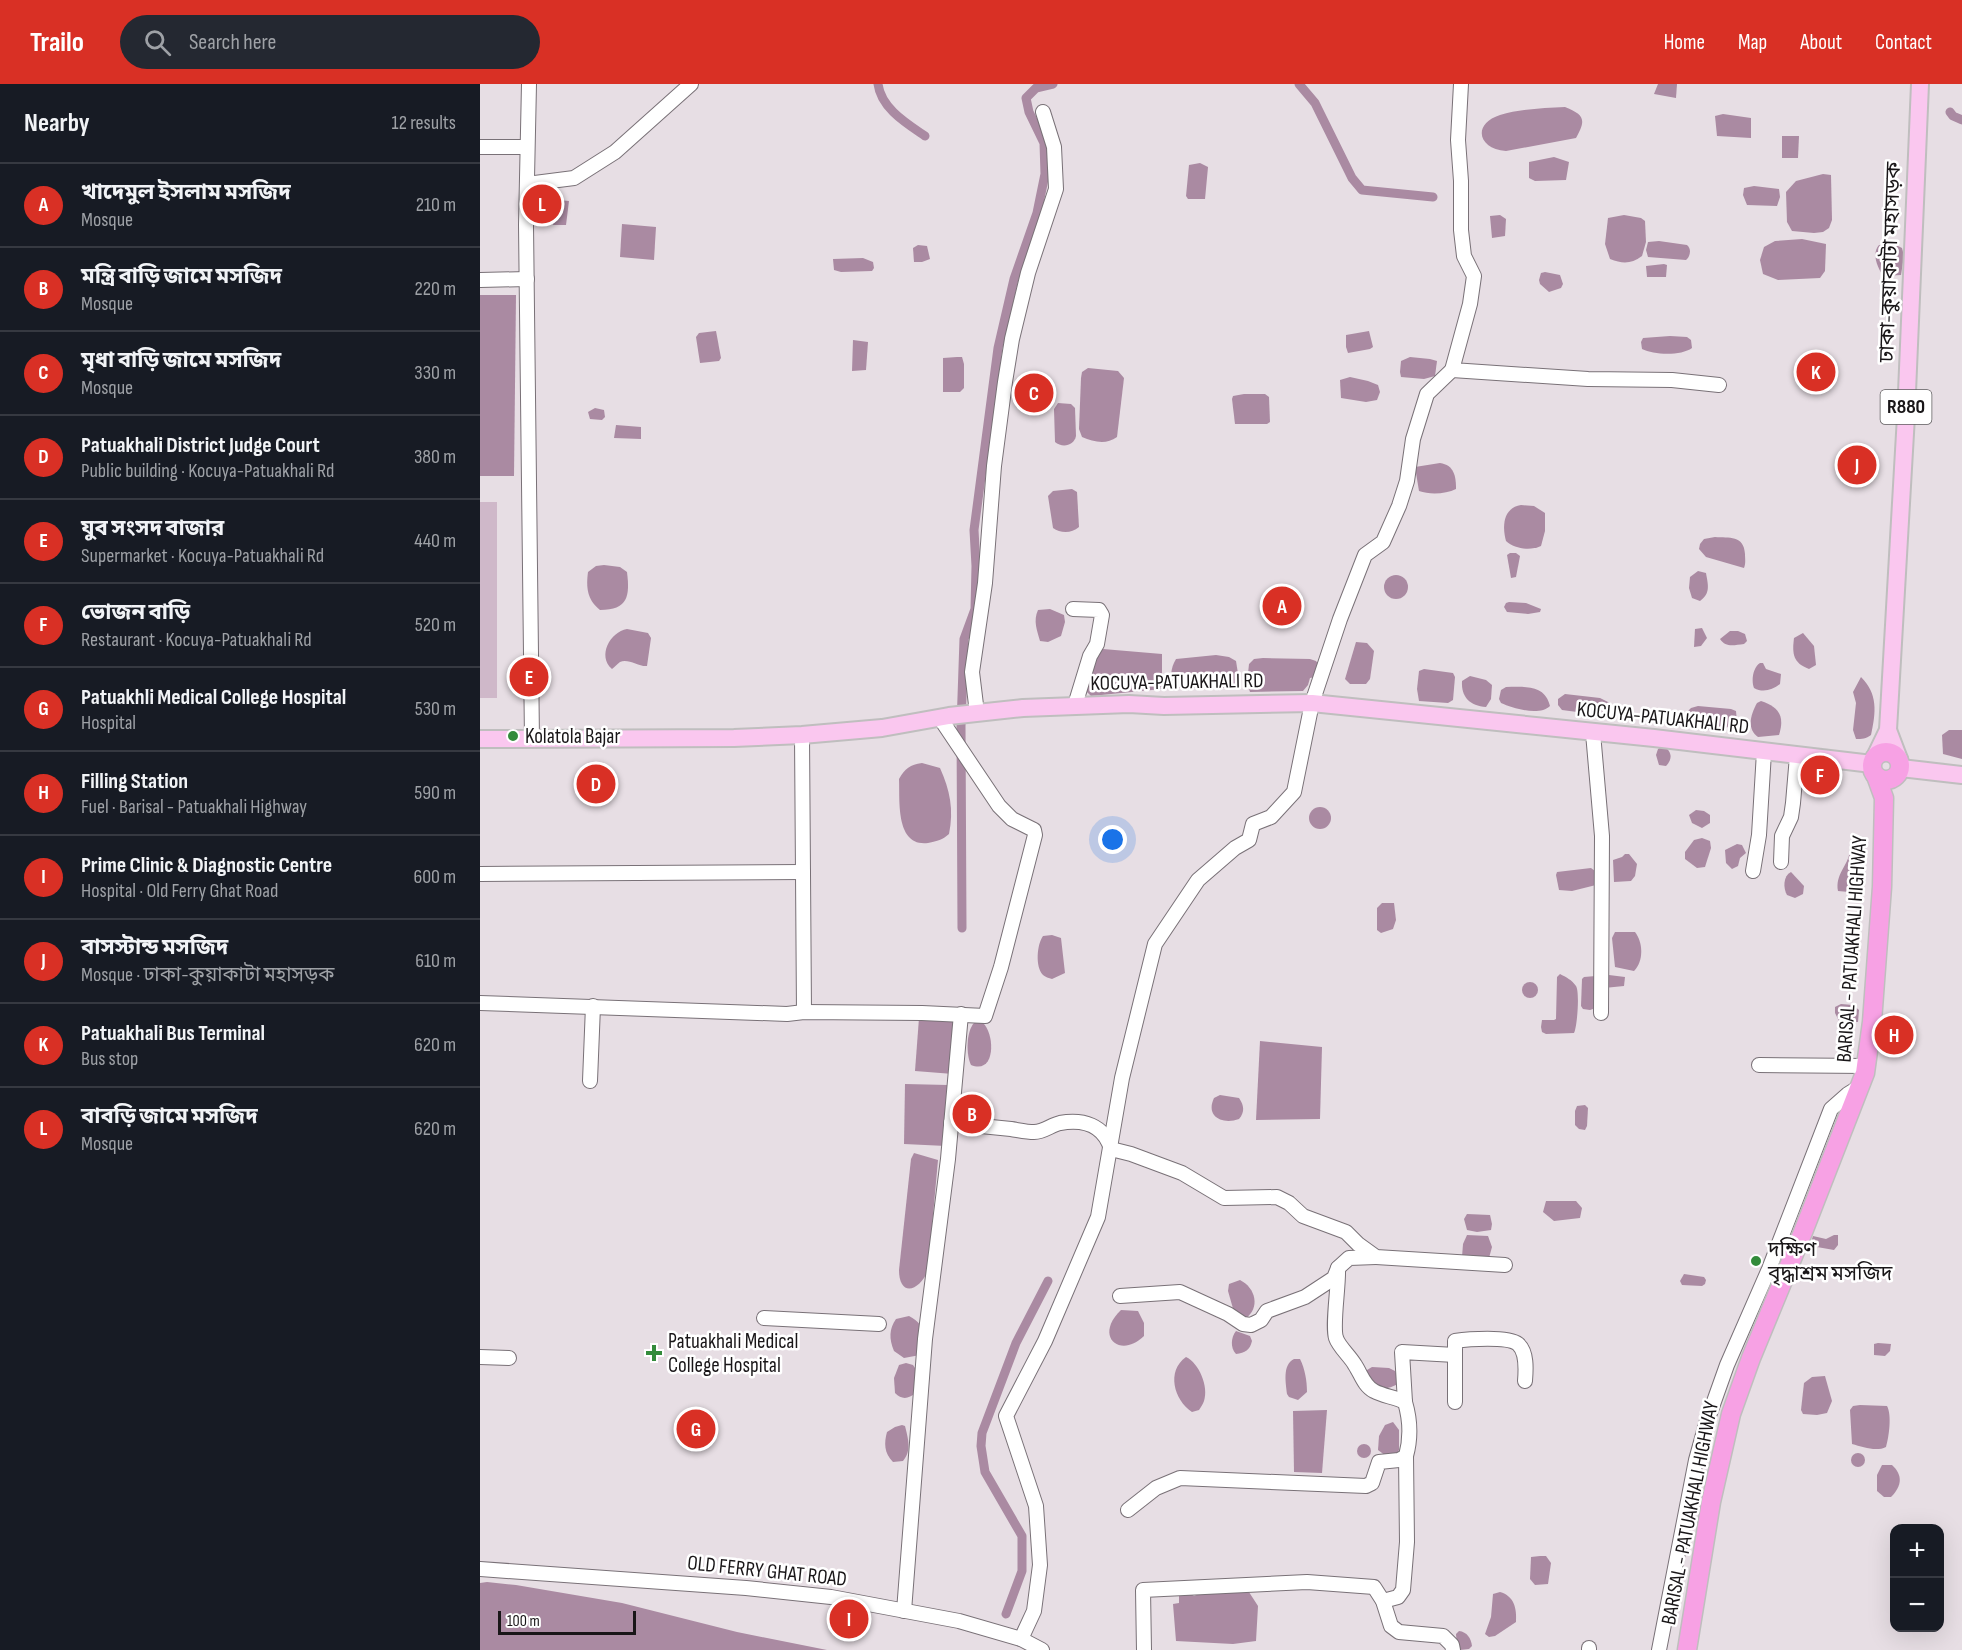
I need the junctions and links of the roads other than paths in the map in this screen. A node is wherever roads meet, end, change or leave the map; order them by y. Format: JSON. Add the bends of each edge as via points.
{"nodes":[{"id":1,"x":529,"y":84,"type":"edge"},
{"id":2,"x":691,"y":84,"type":"edge"},
{"id":3,"x":1461,"y":84,"type":"edge"},
{"id":4,"x":1920,"y":84,"type":"edge"},
{"id":5,"x":1043,"y":112,"type":"dead end"},
{"id":6,"x":480,"y":147,"type":"edge"},
{"id":7,"x":526,"y":147,"type":"junction"},
{"id":8,"x":527,"y":184,"type":"junction"},
{"id":9,"x":527,"y":279,"type":"junction"},
{"id":10,"x":480,"y":280,"type":"edge"},
{"id":11,"x":1452,"y":370,"type":"junction"},
{"id":12,"x":1719,"y":385,"type":"dead end"},
{"id":13,"x":1073,"y":609,"type":"dead end"},
{"id":14,"x":1312,"y":703,"type":"junction"},
{"id":15,"x":1075,"y":705,"type":"junction"},
{"id":16,"x":977,"y":713,"type":"junction"},
{"id":17,"x":945,"y":717,"type":"junction"},
{"id":18,"x":1888,"y":730,"type":"junction"},
{"id":19,"x":1593,"y":733,"type":"junction"},
{"id":20,"x":802,"y":735,"type":"junction"},
{"id":21,"x":480,"y":739,"type":"edge"},
{"id":22,"x":532,"y":740,"type":"junction"},
{"id":23,"x":1764,"y":752,"type":"junction"},
{"id":24,"x":1797,"y":756,"type":"junction"},
{"id":25,"x":1874,"y":766,"type":"junction"},
{"id":26,"x":1898,"y":768,"type":"junction"},
{"id":27,"x":1962,"y":775,"type":"edge"},
{"id":28,"x":1884,"y":798,"type":"junction"},
{"id":29,"x":1781,"y":862,"type":"dead end"},
{"id":30,"x":1753,"y":871,"type":"dead end"},
{"id":31,"x":803,"y":872,"type":"junction"},
{"id":32,"x":480,"y":874,"type":"edge"},
{"id":33,"x":480,"y":1003,"type":"edge"},
{"id":34,"x":593,"y":1006,"type":"junction"},
{"id":35,"x":804,"y":1012,"type":"junction"},
{"id":36,"x":1601,"y":1013,"type":"dead end"},
{"id":37,"x":961,"y":1014,"type":"junction"},
{"id":38,"x":1759,"y":1065,"type":"dead end"},
{"id":39,"x":1867,"y":1066,"type":"junction"},
{"id":40,"x":590,"y":1081,"type":"dead end"},
{"id":41,"x":1861,"y":1086,"type":"junction"},
{"id":42,"x":951,"y":1123,"type":"junction"},
{"id":43,"x":1111,"y":1149,"type":"junction"},
{"id":44,"x":1376,"y":1257,"type":"junction"},
{"id":45,"x":1504,"y":1265,"type":"dead end"},
{"id":46,"x":1338,"y":1268,"type":"junction"},
{"id":47,"x":1120,"y":1296,"type":"dead end"},
{"id":48,"x":764,"y":1318,"type":"dead end"},
{"id":49,"x":879,"y":1324,"type":"dead end"},
{"id":50,"x":1455,"y":1355,"type":"junction"},
{"id":51,"x":480,"y":1357,"type":"edge"},
{"id":52,"x":509,"y":1358,"type":"dead end"},
{"id":53,"x":1525,"y":1381,"type":"dead end"},
{"id":54,"x":1405,"y":1402,"type":"junction"},
{"id":55,"x":1455,"y":1402,"type":"dead end"},
{"id":56,"x":1406,"y":1456,"type":"junction"},
{"id":57,"x":1128,"y":1510,"type":"dead end"},
{"id":58,"x":480,"y":1569,"type":"edge"},
{"id":59,"x":1383,"y":1601,"type":"junction"},
{"id":60,"x":904,"y":1611,"type":"junction"},
{"id":61,"x":1021,"y":1639,"type":"junction"},
{"id":62,"x":1042,"y":1650,"type":"edge"},
{"id":63,"x":1144,"y":1650,"type":"edge"},
{"id":64,"x":1453,"y":1650,"type":"edge"},
{"id":65,"x":1659,"y":1650,"type":"edge"},
{"id":66,"x":1687,"y":1650,"type":"edge"}],
"edges":[{"from":1,"to":7,"type":"street"},
{"from":2,"to":8,"type":"street","via":[[615,152],[574,177]]},
{"from":3,"to":11,"type":"street","via":[[1461,230],[1464,256],[1474,276]]},
{"from":4,"to":18,"type":"main road","name":"ঢাকা-কুয়াকাটা মহাসড়ক","number":"R880"},
{"from":5,"to":16,"type":"street","via":[[1054,147],[1056,189],[1028,273],[1005,382],[972,672]]},
{"from":6,"to":7,"type":"street"},
{"from":7,"to":8,"type":"street"},
{"from":8,"to":9,"type":"street"},
{"from":9,"to":10,"type":"street"},
{"from":9,"to":22,"type":"street"},
{"from":11,"to":12,"type":"street"},
{"from":11,"to":14,"type":"street","via":[[1427,394],[1399,506],[1383,542],[1365,555]]},
{"from":13,"to":15,"type":"street","via":[[1099,610],[1102,615],[1097,644]]},
{"from":14,"to":15,"type":"main road","name":"KOCUYA-PATUAKHALI RD"},
{"from":14,"to":19,"type":"main road","name":"KOCUYA-PATUAKHALI RD"},
{"from":14,"to":43,"type":"street","via":[[1294,792],[1271,817],[1252,824],[1249,840],[1198,880],[1155,944],[1122,1078]]},
{"from":15,"to":16,"type":"main road","name":"KOCUYA-PATUAKHALI RD"},
{"from":16,"to":17,"type":"main road","name":"KOCUYA-PATUAKHALI RD"},
{"from":17,"to":20,"type":"main road","name":"KOCUYA-PATUAKHALI RD","via":[[882,728]]},
{"from":17,"to":37,"type":"street","via":[[956,741],[999,806],[1012,819],[1034,830],[1035,835],[985,1016]]},
{"from":18,"to":25,"type":"main road"},
{"from":18,"to":26,"type":"main road"},
{"from":19,"to":23,"type":"main road","name":"KOCUYA-PATUAKHALI RD"},
{"from":19,"to":36,"type":"street","via":[[1602,836]]},
{"from":20,"to":22,"type":"main road","name":"KOCUYA-PATUAKHALI RD"},
{"from":20,"to":31,"type":"street"},
{"from":21,"to":22,"type":"main road","name":"KOCUYA-PATUAKHALI RD"},
{"from":23,"to":24,"type":"main road","name":"KOCUYA-PATUAKHALI RD"},
{"from":23,"to":30,"type":"street"},
{"from":24,"to":25,"type":"main road","name":"KOCUYA-PATUAKHALI RD"},
{"from":24,"to":29,"type":"street","via":[[1791,817],[1782,836]]},
{"from":25,"to":26,"type":"highway","via":[[1888,780]]},
{"from":25,"to":26,"type":"highway","via":[[1881,753],[1887,752],[1894,754]]},
{"from":25,"to":28,"type":"highway","name":"BARISAL - PATUAKHALI HIGHWAY"},
{"from":26,"to":27,"type":"main road"},
{"from":26,"to":28,"type":"highway","name":"BARISAL - PATUAKHALI HIGHWAY"},
{"from":28,"to":39,"type":"highway","name":"BARISAL - PATUAKHALI HIGHWAY","via":[[1879,940]]},
{"from":31,"to":32,"type":"street"},
{"from":31,"to":35,"type":"street"},
{"from":33,"to":34,"type":"street"},
{"from":34,"to":35,"type":"street"},
{"from":34,"to":40,"type":"street"},
{"from":35,"to":37,"type":"street"},
{"from":37,"to":42,"type":"street"},
{"from":38,"to":39,"type":"street"},
{"from":39,"to":41,"type":"highway","name":"BARISAL - PATUAKHALI HIGHWAY"},
{"from":41,"to":65,"type":"street","via":[[1831,1109],[1716,1394],[1696,1460]]},
{"from":41,"to":66,"type":"highway","name":"BARISAL - PATUAKHALI HIGHWAY","via":[[1731,1414],[1711,1502]]},
{"from":42,"to":43,"type":"street","via":[[1035,1132],[1058,1123],[1089,1123],[1104,1133]]},
{"from":42,"to":60,"type":"street","via":[[925,1339]]},
{"from":43,"to":44,"type":"street","via":[[1182,1173],[1224,1198],[1276,1197],[1303,1216],[1346,1232]]},
{"from":43,"to":61,"type":"street","via":[[1098,1217],[1046,1341],[1006,1416],[1036,1506],[1040,1565],[1034,1611]]},
{"from":44,"to":45,"type":"street"},
{"from":44,"to":46,"type":"street","via":[[1349,1258]]},
{"from":46,"to":47,"type":"street","via":[[1329,1282],[1305,1297],[1267,1311],[1251,1325],[1180,1292]]},
{"from":46,"to":54,"type":"street","via":[[1336,1340],[1366,1384],[1375,1392]]},
{"from":48,"to":49,"type":"street"},
{"from":50,"to":53,"type":"street","via":[[1455,1341],[1514,1342],[1525,1358]]},
{"from":50,"to":54,"type":"street","via":[[1402,1352]]},
{"from":50,"to":55,"type":"street"},
{"from":51,"to":52,"type":"street"},
{"from":54,"to":56,"type":"street","via":[[1409,1416]]},
{"from":56,"to":57,"type":"street","via":[[1379,1462],[1372,1483],[1366,1486],[1180,1478],[1156,1488]]},
{"from":56,"to":59,"type":"street","via":[[1407,1542],[1402,1590],[1398,1597]]},
{"from":58,"to":60,"type":"street","name":"OLD FERRY GHAT ROAD","via":[[746,1588],[831,1597]]},
{"from":59,"to":63,"type":"street","via":[[1374,1587],[1307,1582],[1143,1590]]},
{"from":59,"to":64,"type":"street","via":[[1391,1626],[1400,1632],[1443,1636]]},
{"from":60,"to":61,"type":"street","name":"OLD FERRY GHAT ROAD"},
{"from":61,"to":62,"type":"street","name":"OLD FERRY GHAT ROAD"}]}
